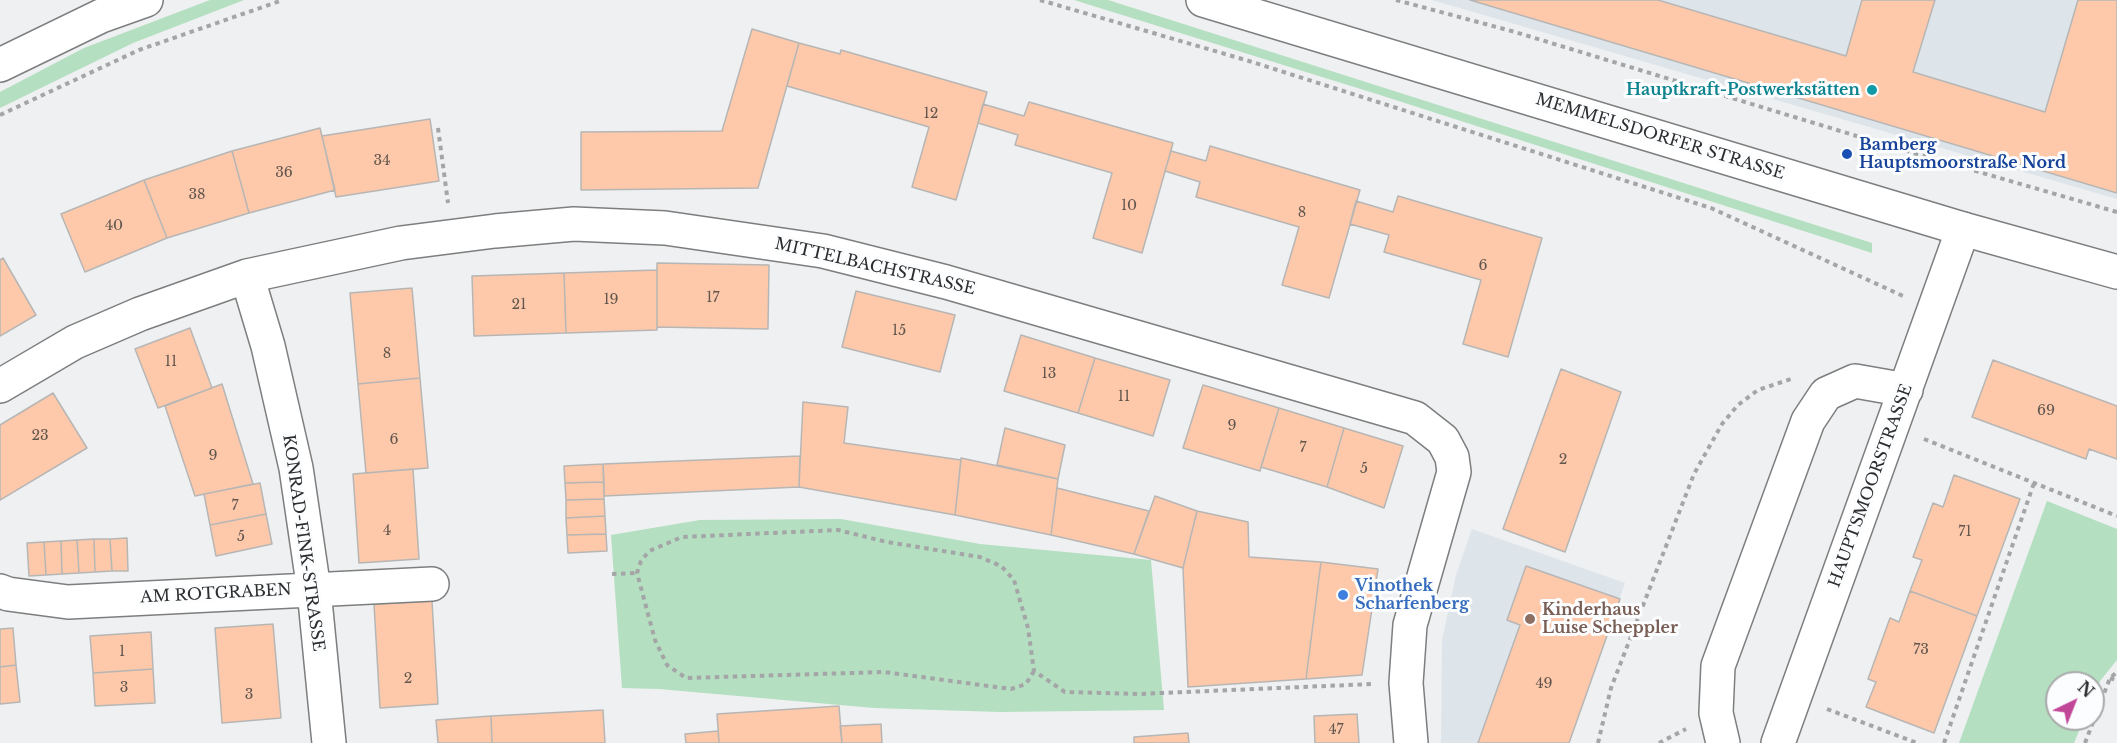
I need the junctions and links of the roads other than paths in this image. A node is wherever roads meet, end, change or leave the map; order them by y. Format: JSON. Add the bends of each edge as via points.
{"nodes":[{"id":1,"x":146,"y":0,"type":"edge"},
{"id":2,"x":1203,"y":0,"type":"edge"},
{"id":3,"x":0,"y":65,"type":"edge"},
{"id":4,"x":1963,"y":229,"type":"junction"},
{"id":5,"x":2117,"y":272,"type":"edge"},
{"id":6,"x":247,"y":276,"type":"junction"},
{"id":7,"x":0,"y":386,"type":"edge"},
{"id":8,"x":1906,"y":390,"type":"junction"},
{"id":9,"x":432,"y":584,"type":"dead end"},
{"id":10,"x":314,"y":590,"type":"junction"},
{"id":11,"x":0,"y":591,"type":"edge"},
{"id":12,"x":329,"y":743,"type":"edge"},
{"id":13,"x":1411,"y":743,"type":"edge"},
{"id":14,"x":1723,"y":743,"type":"edge"},
{"id":15,"x":1778,"y":743,"type":"edge"}],
"edges":[{"from":1,"to":3,"type":"street","via":[[101,16]]},
{"from":2,"to":4,"type":"street","name":"MEMMELSDORFER STRASSE"},
{"from":4,"to":5,"type":"street","name":"MEMMELSDORFER STRASSE"},
{"from":4,"to":8,"type":"street","name":"HAUPTSMOORSTRASSE"},
{"from":6,"to":7,"type":"street","name":"MITTELBACHSTRASSE","via":[[75,342]]},
{"from":6,"to":10,"type":"street","name":"KONRAD-FINK-STRASSE","via":[[268,346],[296,468]]},
{"from":6,"to":13,"type":"street","name":"MITTELBACHSTRASSE","via":[[400,243],[453,236],[585,225],[665,228],[823,251],[946,282],[1415,418],[1443,440],[1454,472],[1410,626],[1406,682]]},
{"from":8,"to":14,"type":"street","via":[[1855,381],[1826,394],[1808,421],[1718,666],[1716,713]]},
{"from":8,"to":15,"type":"street","name":"HAUPTSMOORSTRASSE"},
{"from":9,"to":10,"type":"street","name":"AM ROTGRABEN"},
{"from":10,"to":11,"type":"street","name":"AM ROTGRABEN","via":[[68,602]]},
{"from":10,"to":12,"type":"street","name":"KONRAD-FINK-STRASSE"}]}
